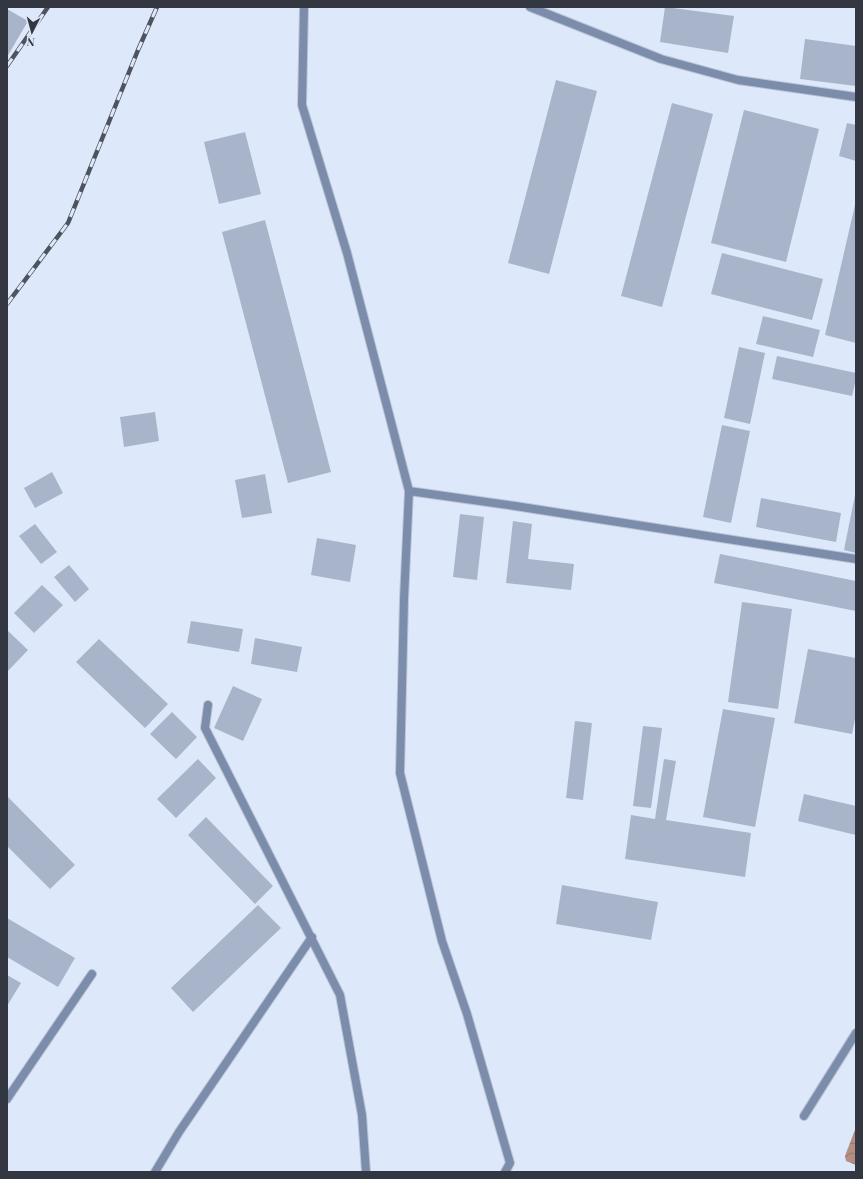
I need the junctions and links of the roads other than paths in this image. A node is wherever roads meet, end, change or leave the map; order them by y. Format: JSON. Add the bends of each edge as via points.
{"nodes":[{"id":1,"x":304,"y":7,"type":"edge"},
{"id":2,"x":530,"y":7,"type":"edge"},
{"id":3,"x":856,"y":97,"type":"edge"},
{"id":4,"x":409,"y":491,"type":"junction"},
{"id":5,"x":856,"y":559,"type":"edge"},
{"id":6,"x":208,"y":705,"type":"dead end"},
{"id":7,"x":312,"y":937,"type":"junction"},
{"id":8,"x":92,"y":974,"type":"dead end"},
{"id":9,"x":856,"y":1032,"type":"edge"},
{"id":10,"x":7,"y":1099,"type":"edge"},
{"id":11,"x":804,"y":1116,"type":"dead end"},
{"id":12,"x":155,"y":1172,"type":"edge"},
{"id":13,"x":366,"y":1172,"type":"edge"},
{"id":14,"x":505,"y":1172,"type":"edge"}],
"edges":[{"from":1,"to":4,"type":"street","via":[[302,105],[347,253]]},
{"from":2,"to":3,"type":"street","via":[[661,59],[730,78]]},
{"from":4,"to":5,"type":"street"},
{"from":4,"to":14,"type":"street","via":[[400,774],[442,941],[467,1014],[510,1163]]},
{"from":6,"to":7,"type":"street","via":[[205,728]]},
{"from":7,"to":12,"type":"street"},
{"from":7,"to":13,"type":"street","via":[[340,995],[362,1115]]},
{"from":8,"to":10,"type":"street"},
{"from":9,"to":11,"type":"street"}]}
